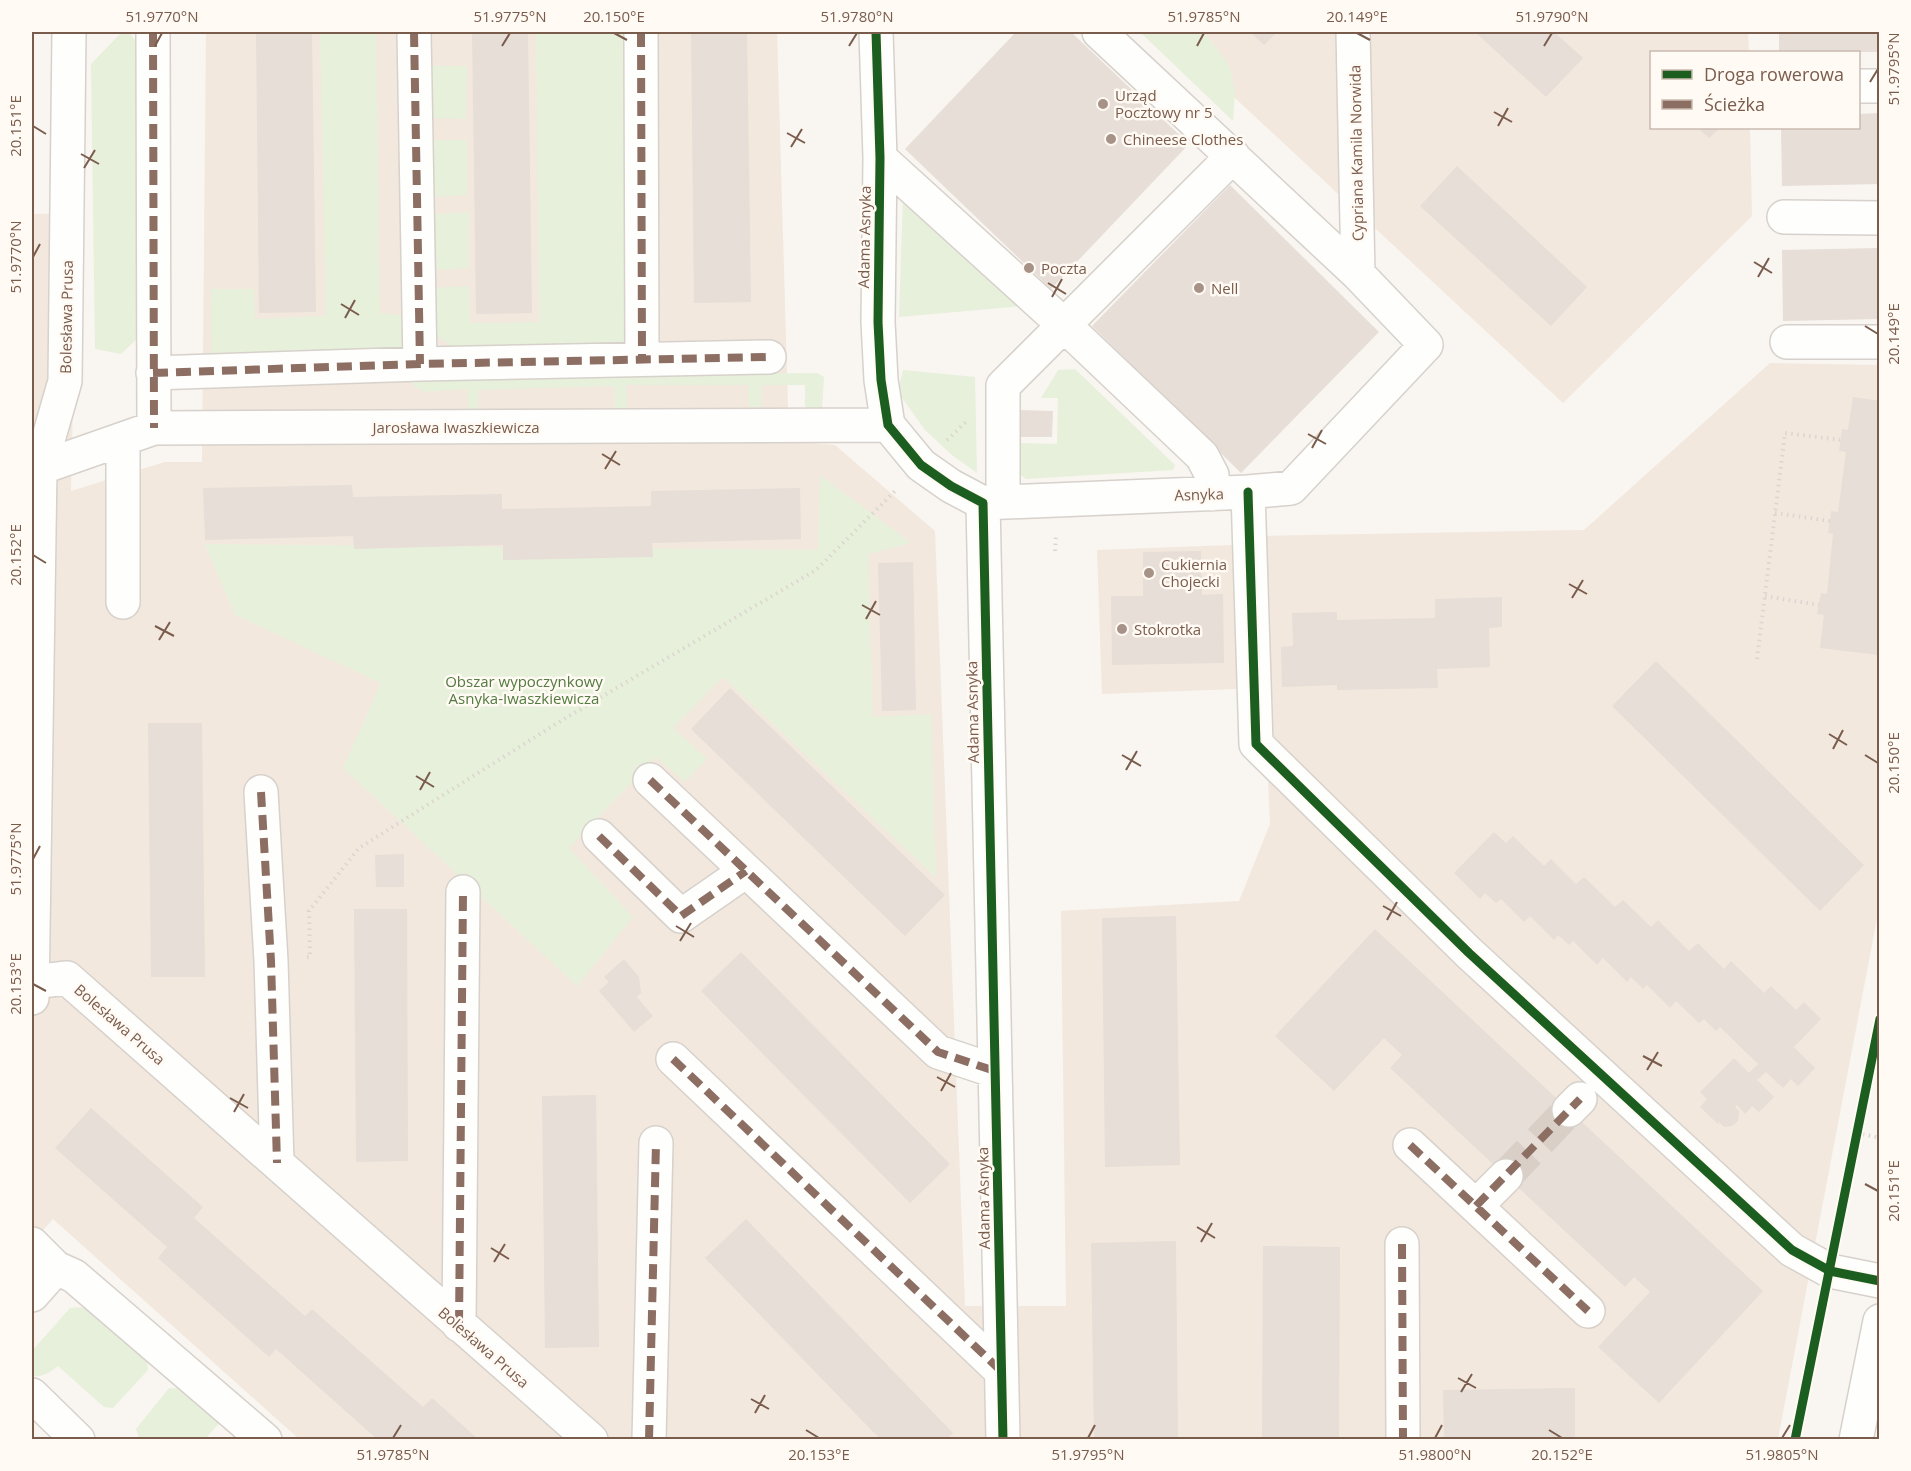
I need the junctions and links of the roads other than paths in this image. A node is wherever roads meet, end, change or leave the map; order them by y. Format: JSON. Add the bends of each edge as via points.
{"nodes":[{"id":1,"x":69,"y":32,"type":"edge"},
{"id":2,"x":153,"y":32,"type":"edge"},
{"id":3,"x":414,"y":32,"type":"edge"},
{"id":4,"x":640,"y":32,"type":"edge"},
{"id":5,"x":876,"y":32,"type":"edge"},
{"id":6,"x":1099,"y":32,"type":"edge"},
{"id":7,"x":1353,"y":32,"type":"edge"},
{"id":8,"x":1860,"y":86,"type":"edge"},
{"id":9,"x":1880,"y":86,"type":"edge"},
{"id":10,"x":1233,"y":156,"type":"junction"},
{"id":11,"x":880,"y":158,"type":"junction"},
{"id":12,"x":1784,"y":217,"type":"dead end"},
{"id":13,"x":1880,"y":218,"type":"edge"},
{"id":14,"x":1358,"y":274,"type":"junction"},
{"id":15,"x":1064,"y":326,"type":"junction"},
{"id":16,"x":1787,"y":342,"type":"dead end"},
{"id":17,"x":1880,"y":342,"type":"edge"},
{"id":18,"x":769,"y":357,"type":"dead end"},
{"id":19,"x":642,"y":359,"type":"junction"},
{"id":20,"x":420,"y":364,"type":"junction"},
{"id":21,"x":153,"y":373,"type":"junction"},
{"id":22,"x":888,"y":425,"type":"junction"},
{"id":23,"x":154,"y":428,"type":"junction"},
{"id":24,"x":123,"y":439,"type":"junction"},
{"id":25,"x":36,"y":468,"type":"edge"},
{"id":26,"x":1248,"y":492,"type":"junction"},
{"id":27,"x":1212,"y":494,"type":"junction"},
{"id":28,"x":993,"y":502,"type":"junction"},
{"id":29,"x":123,"y":602,"type":"dead end"},
{"id":30,"x":650,"y":780,"type":"dead end"},
{"id":31,"x":261,"y":792,"type":"dead end"},
{"id":32,"x":599,"y":836,"type":"dead end"},
{"id":33,"x":746,"y":871,"type":"junction"},
{"id":34,"x":463,"y":892,"type":"dead end"},
{"id":35,"x":32,"y":982,"type":"edge"},
{"id":36,"x":32,"y":998,"type":"edge"},
{"id":37,"x":673,"y":1059,"type":"dead end"},
{"id":38,"x":995,"y":1071,"type":"junction"},
{"id":39,"x":656,"y":1143,"type":"dead end"},
{"id":40,"x":1410,"y":1144,"type":"dead end"},
{"id":41,"x":277,"y":1163,"type":"junction"},
{"id":42,"x":1506,"y":1176,"type":"tunnel mouth"},
{"id":43,"x":1476,"y":1206,"type":"junction"},
{"id":44,"x":32,"y":1244,"type":"edge"},
{"id":45,"x":1402,"y":1244,"type":"dead end"},
{"id":46,"x":56,"y":1268,"type":"junction"},
{"id":47,"x":1880,"y":1281,"type":"edge"},
{"id":48,"x":32,"y":1295,"type":"edge"},
{"id":49,"x":1588,"y":1311,"type":"dead end"},
{"id":50,"x":1880,"y":1321,"type":"edge"},
{"id":51,"x":459,"y":1325,"type":"junction"},
{"id":52,"x":1001,"y":1371,"type":"junction"},
{"id":53,"x":32,"y":1395,"type":"edge"},
{"id":54,"x":78,"y":1440,"type":"edge"},
{"id":55,"x":265,"y":1440,"type":"edge"},
{"id":56,"x":591,"y":1440,"type":"edge"},
{"id":57,"x":649,"y":1440,"type":"edge"},
{"id":58,"x":1003,"y":1440,"type":"edge"},
{"id":59,"x":1403,"y":1440,"type":"edge"},
{"id":60,"x":1856,"y":1440,"type":"edge"}],
"edges":[{"from":1,"to":25,"type":"street","name":"Bolesława Prusa","via":[[65,381]]},
{"from":2,"to":21,"type":"street"},
{"from":3,"to":20,"type":"street"},
{"from":4,"to":19,"type":"street"},
{"from":5,"to":11,"type":"street","name":"Adama Asnyka"},
{"from":6,"to":10,"type":"street"},
{"from":7,"to":14,"type":"street","name":"Cypriana Kamila Norwida"},
{"from":8,"to":9,"type":"street"},
{"from":10,"to":14,"type":"street"},
{"from":10,"to":15,"type":"street"},
{"from":11,"to":15,"type":"street"},
{"from":11,"to":22,"type":"street","name":"Adama Asnyka","via":[[878,321]]},
{"from":12,"to":13,"type":"street"},
{"from":14,"to":26,"type":"street","name":"Asnyka","via":[[1426,345],[1291,488]]},
{"from":15,"to":27,"type":"street","via":[[1202,456],[1212,475]]},
{"from":15,"to":28,"type":"street","name":"Adama Asnyka","via":[[1003,386]]},
{"from":16,"to":17,"type":"street"},
{"from":18,"to":19,"type":"street"},
{"from":19,"to":20,"type":"street"},
{"from":20,"to":21,"type":"street"},
{"from":21,"to":23,"type":"street"},
{"from":22,"to":23,"type":"street","name":"Jarosława Iwaszkiewicza"},
{"from":22,"to":28,"type":"street","via":[[921,465],[951,486]]},
{"from":23,"to":24,"type":"street","name":"Jarosława Iwaszkiewicza"},
{"from":24,"to":25,"type":"street","name":"Jarosława Iwaszkiewicza"},
{"from":24,"to":29,"type":"street"},
{"from":25,"to":35,"type":"street","name":"Bolesława Prusa"},
{"from":26,"to":27,"type":"street","name":"Asnyka"},
{"from":26,"to":47,"type":"street","via":[[1256,744],[1469,953],[1792,1250],[1830,1271]]},
{"from":27,"to":28,"type":"street","name":"Asnyka"},
{"from":28,"to":38,"type":"street","name":"Adama Asnyka"},
{"from":30,"to":33,"type":"street"},
{"from":31,"to":41,"type":"street"},
{"from":32,"to":33,"type":"street","via":[[681,916]]},
{"from":33,"to":38,"type":"street","via":[[938,1052]]},
{"from":34,"to":51,"type":"street"},
{"from":35,"to":36,"type":"street"},
{"from":35,"to":41,"type":"street","name":"Bolesława Prusa","via":[[67,978]]},
{"from":37,"to":52,"type":"street"},
{"from":38,"to":52,"type":"street","name":"Adama Asnyka"},
{"from":39,"to":57,"type":"street"},
{"from":40,"to":43,"type":"street"},
{"from":41,"to":51,"type":"street","name":"Bolesława Prusa"},
{"from":42,"to":43,"type":"street"},
{"from":43,"to":49,"type":"street"},
{"from":44,"to":46,"type":"street"},
{"from":45,"to":59,"type":"street"},
{"from":46,"to":48,"type":"street"},
{"from":46,"to":55,"type":"street","via":[[74,1275]]},
{"from":50,"to":60,"type":"street"},
{"from":51,"to":56,"type":"street","name":"Bolesława Prusa"},
{"from":52,"to":58,"type":"street","name":"Adama Asnyka"},
{"from":53,"to":54,"type":"street"}]}
